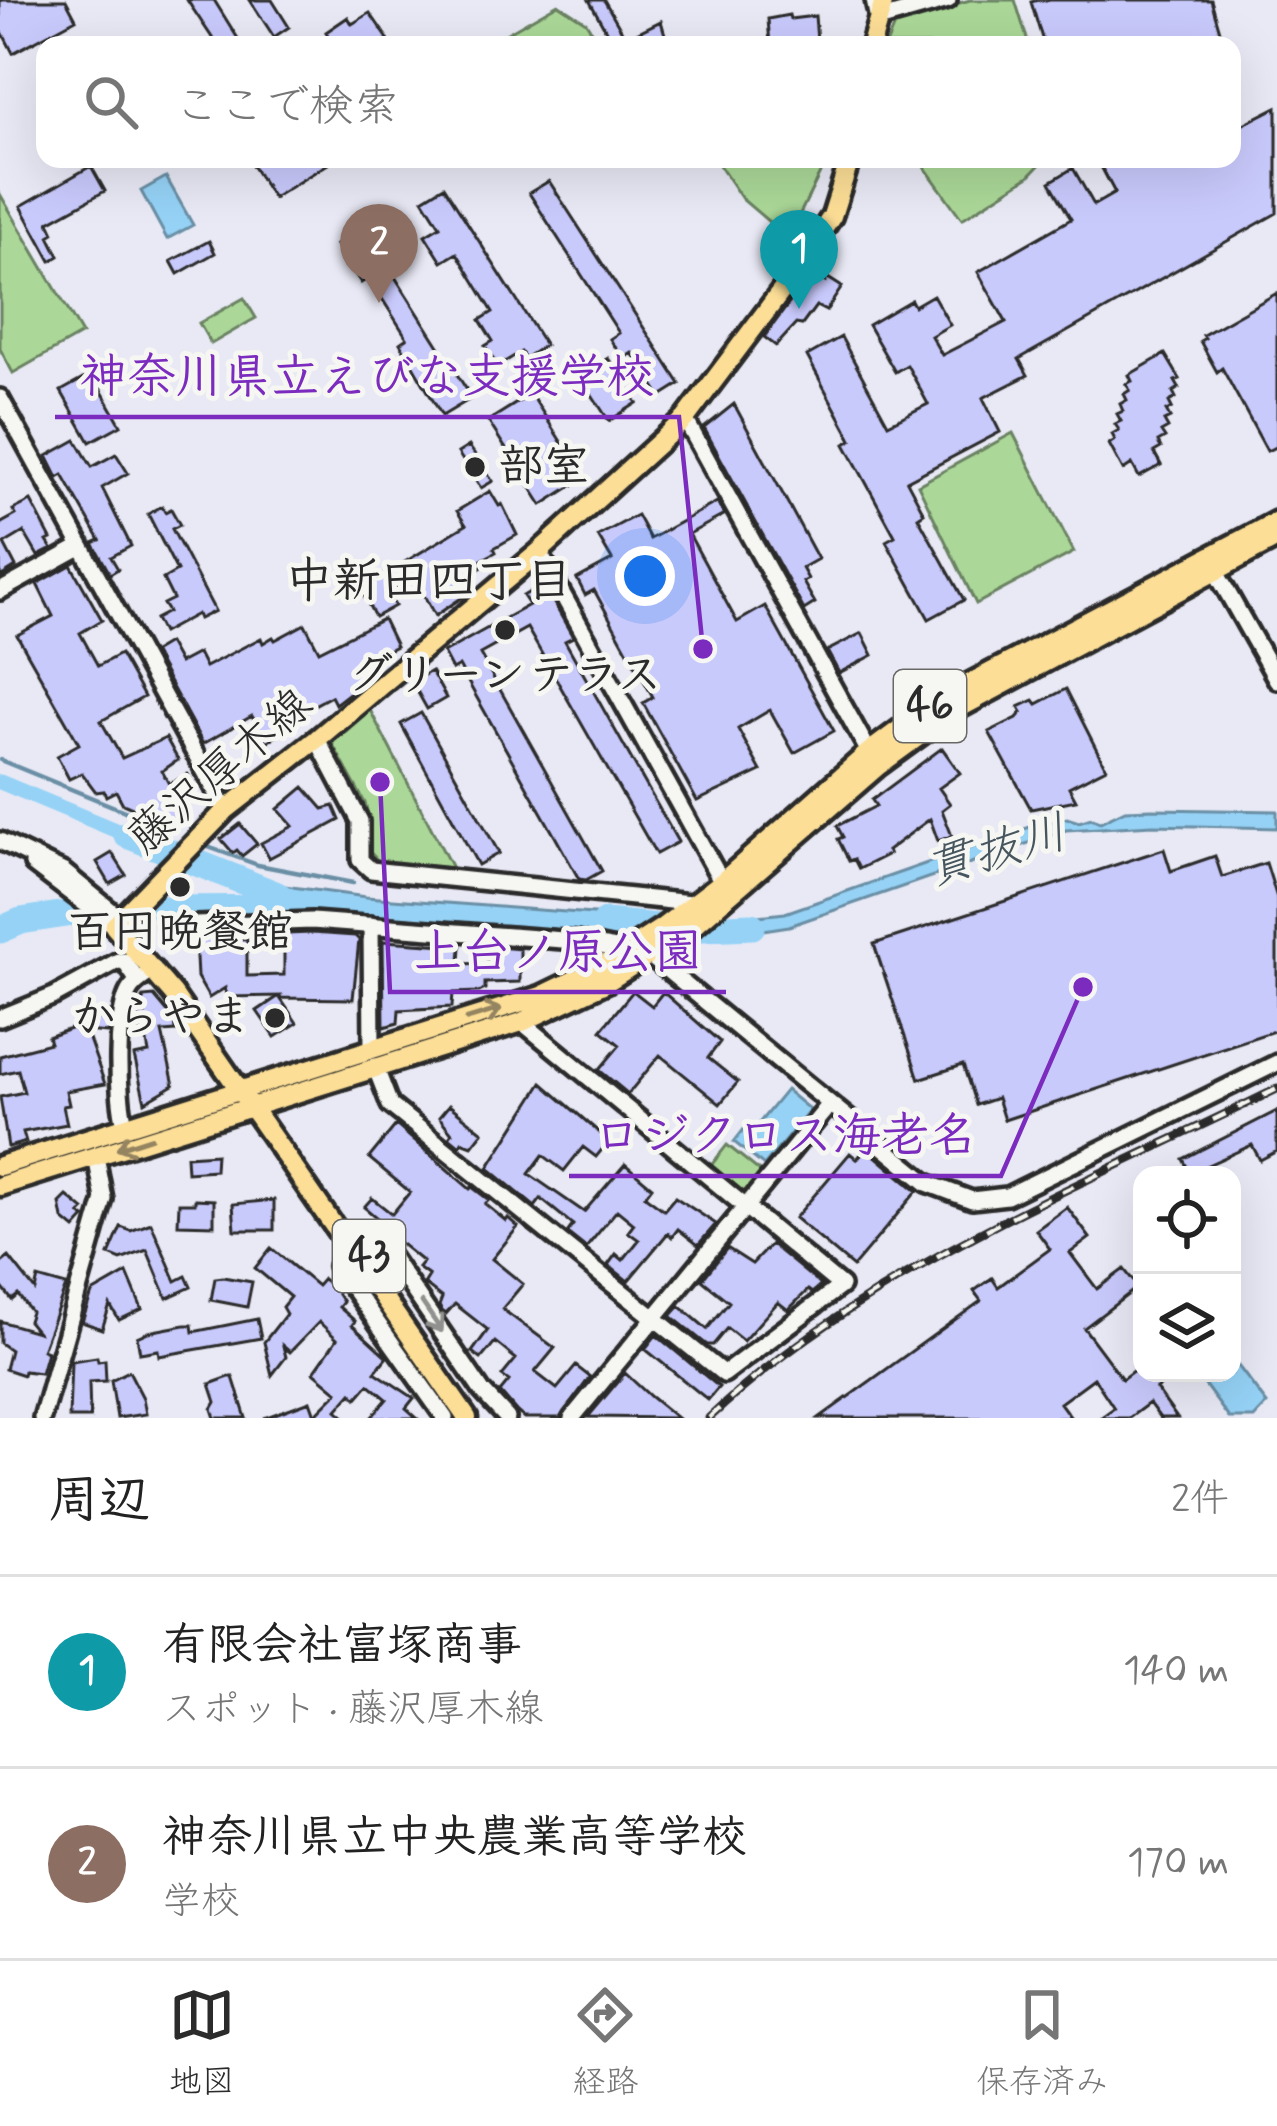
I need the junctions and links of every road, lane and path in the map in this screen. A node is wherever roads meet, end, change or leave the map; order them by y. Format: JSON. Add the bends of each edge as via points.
{"nodes":[{"id":1,"x":884,"y":0,"type":"edge"},
{"id":2,"x":948,"y":0,"type":"edge"},
{"id":3,"x":876,"y":10,"type":"edge"},
{"id":4,"x":847,"y":168,"type":"edge"},
{"id":5,"x":1,"y":402,"type":"edge"},
{"id":6,"x":685,"y":419,"type":"junction"},
{"id":7,"x":1277,"y":521,"type":"edge"},
{"id":8,"x":1277,"y":538,"type":"edge"},
{"id":9,"x":80,"y":547,"type":"junction"},
{"id":10,"x":538,"y":552,"type":"junction"},
{"id":11,"x":1212,"y":564,"type":"junction"},
{"id":12,"x":0,"y":591,"type":"edge"},
{"id":13,"x":1277,"y":680,"type":"edge"},
{"id":14,"x":317,"y":739,"type":"junction"},
{"id":15,"x":869,"y":752,"type":"junction"},
{"id":16,"x":226,"y":810,"type":"junction"},
{"id":17,"x":3,"y":843,"type":"edge"},
{"id":18,"x":722,"y":882,"type":"junction"},
{"id":19,"x":704,"y":907,"type":"junction"},
{"id":20,"x":117,"y":922,"type":"junction"},
{"id":21,"x":371,"y":925,"type":"junction"},
{"id":22,"x":166,"y":926,"type":"dead end"},
{"id":23,"x":647,"y":949,"type":"junction"},
{"id":24,"x":146,"y":975,"type":"junction"},
{"id":25,"x":0,"y":1018,"type":"edge"},
{"id":26,"x":522,"y":1022,"type":"junction"},
{"id":27,"x":374,"y":1057,"type":"junction"},
{"id":28,"x":1277,"y":1063,"type":"edge"},
{"id":29,"x":252,"y":1096,"type":"junction"},
{"id":30,"x":830,"y":1104,"type":"junction"},
{"id":31,"x":125,"y":1124,"type":"junction"},
{"id":32,"x":96,"y":1156,"type":"junction"},
{"id":33,"x":0,"y":1166,"type":"edge"},
{"id":34,"x":0,"y":1186,"type":"edge"},
{"id":35,"x":746,"y":1205,"type":"junction"},
{"id":36,"x":352,"y":1242,"type":"junction"},
{"id":37,"x":653,"y":1319,"type":"junction"},
{"id":38,"x":472,"y":1415,"type":"edge"},
{"id":39,"x":42,"y":1418,"type":"edge"},
{"id":40,"x":445,"y":1418,"type":"edge"},
{"id":41,"x":507,"y":1418,"type":"edge"},
{"id":42,"x":572,"y":1418,"type":"edge"}],
"edges":[{"from":1,"to":3,"type":"main road"},
{"from":2,"to":3,"type":"street"},
{"from":4,"to":6,"type":"main road","name":"藤沢厚木線","via":[[832,216]]},
{"from":5,"to":9,"type":"street"},
{"from":6,"to":10,"type":"main road","name":"藤沢厚木線"},
{"from":6,"to":15,"type":"street"},
{"from":7,"to":11,"type":"main road","number":"46"},
{"from":8,"to":11,"type":"main road","number":"46"},
{"from":9,"to":12,"type":"street"},
{"from":9,"to":16,"type":"street"},
{"from":10,"to":14,"type":"main road","name":"藤沢厚木線"},
{"from":10,"to":18,"type":"street"},
{"from":11,"to":13,"type":"street"},
{"from":11,"to":15,"type":"main road","number":"46","via":[[942,698]]},
{"from":11,"to":19,"type":"main road","number":"46","via":[[952,712]]},
{"from":14,"to":16,"type":"main road","name":"藤沢厚木線"},
{"from":14,"to":19,"type":"street","via":[[360,821],[360,860],[371,870]]},
{"from":15,"to":18,"type":"main road","number":"46"},
{"from":16,"to":20,"type":"main road","name":"藤沢厚木線"},
{"from":17,"to":20,"type":"street","via":[[64,872]]},
{"from":18,"to":19,"type":"main road","number":"46"},
{"from":19,"to":23,"type":"main road","number":"46"},
{"from":20,"to":24,"type":"main road","name":"藤沢厚木線","number":"43"},
{"from":20,"to":29,"type":"main road","name":"藤沢厚木線","number":"43","via":[[166,970]]},
{"from":21,"to":22,"type":"street"},
{"from":21,"to":23,"type":"street"},
{"from":21,"to":27,"type":"street"},
{"from":23,"to":26,"type":"main road","number":"46","via":[[570,1002]]},
{"from":27,"to":23,"type":"main road","number":"46","one_way":true},
{"from":23,"to":30,"type":"street"},
{"from":24,"to":25,"type":"street","via":[[118,961]]},
{"from":24,"to":29,"type":"main road","name":"藤沢厚木線","number":"43"},
{"from":24,"to":31,"type":"street","via":[[128,990],[124,1008],[118,1095]]},
{"from":26,"to":27,"type":"main road","number":"46"},
{"from":26,"to":35,"type":"street"},
{"from":27,"to":29,"type":"main road","number":"46"},
{"from":27,"to":37,"type":"street","via":[[390,1105]]},
{"from":28,"to":30,"type":"street","via":[[1020,1192],[990,1199],[956,1197],[927,1183]]},
{"from":29,"to":31,"type":"main road","number":"46"},
{"from":29,"to":32,"type":"main road","number":"46","one_way":true},
{"from":29,"to":36,"type":"main road","name":"藤沢厚木線","number":"43"},
{"from":30,"to":35,"type":"street"},
{"from":31,"to":33,"type":"main road","number":"46"},
{"from":32,"to":34,"type":"main road","number":"46"},
{"from":32,"to":39,"type":"street","via":[[104,1199]]},
{"from":35,"to":37,"type":"street"},
{"from":35,"to":37,"type":"street","via":[[842,1286],[724,1374]]},
{"from":36,"to":38,"type":"main road","name":"藤沢厚木線","number":"43"},
{"from":36,"to":40,"type":"street","via":[[337,1266]]},
{"from":36,"to":41,"type":"street","one_way":true,"via":[[382,1244]]},
{"from":37,"to":42,"type":"street"}]}
